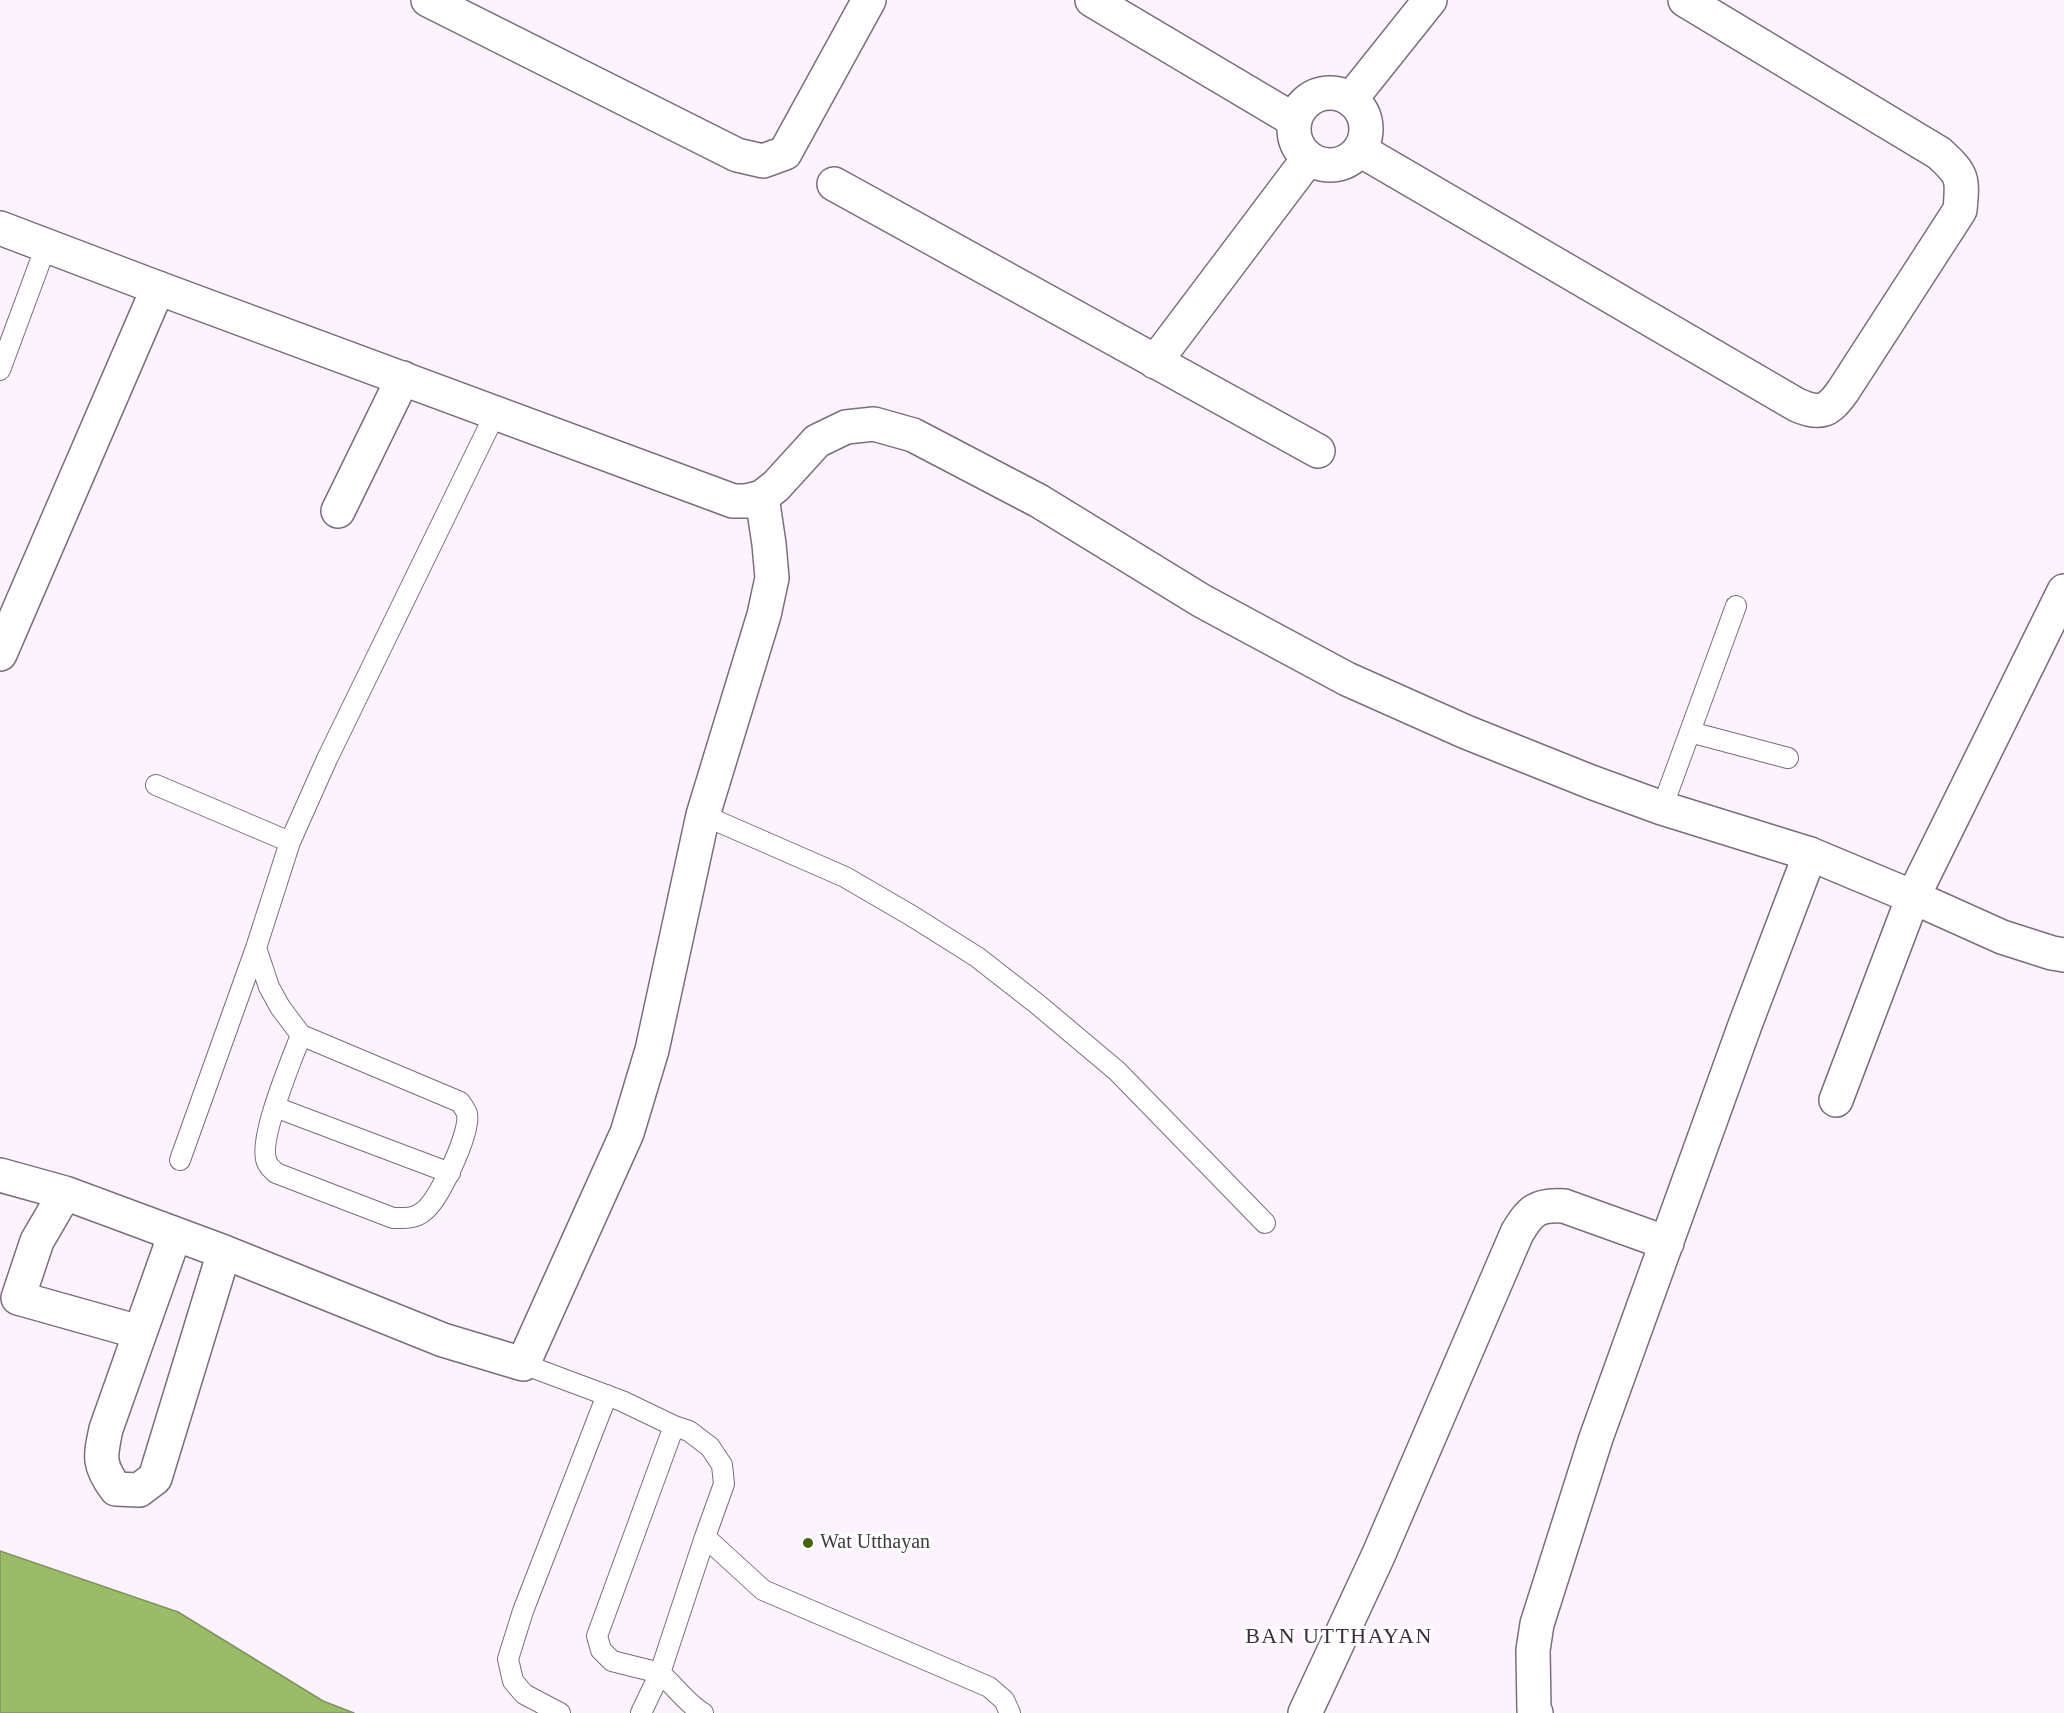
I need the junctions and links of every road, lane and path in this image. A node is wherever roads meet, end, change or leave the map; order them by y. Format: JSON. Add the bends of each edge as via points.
{"nodes":[{"id":1,"x":429,"y":0,"type":"edge"},
{"id":2,"x":869,"y":0,"type":"edge"},
{"id":3,"x":1092,"y":0,"type":"edge"},
{"id":4,"x":1430,"y":0,"type":"edge"},
{"id":5,"x":1685,"y":0,"type":"edge"},
{"id":6,"x":1352,"y":99,"type":"junction"},
{"id":7,"x":1294,"y":120,"type":"junction"},
{"id":8,"x":1360,"y":150,"type":"junction"},
{"id":9,"x":1308,"y":159,"type":"junction"},
{"id":10,"x":834,"y":184,"type":"dead end"},
{"id":11,"x":0,"y":228,"type":"edge"},
{"id":12,"x":46,"y":246,"type":"junction"},
{"id":13,"x":158,"y":288,"type":"junction"},
{"id":14,"x":1155,"y":362,"type":"junction"},
{"id":15,"x":0,"y":370,"type":"edge"},
{"id":16,"x":403,"y":378,"type":"junction"},
{"id":17,"x":496,"y":412,"type":"junction"},
{"id":18,"x":1318,"y":451,"type":"dead end"},
{"id":19,"x":762,"y":497,"type":"junction"},
{"id":20,"x":338,"y":511,"type":"dead end"},
{"id":21,"x":2064,"y":591,"type":"edge"},
{"id":22,"x":1736,"y":606,"type":"dead end"},
{"id":23,"x":0,"y":654,"type":"edge"},
{"id":24,"x":1690,"y":732,"type":"junction"},
{"id":25,"x":1788,"y":758,"type":"dead end"},
{"id":26,"x":156,"y":785,"type":"dead end"},
{"id":27,"x":1662,"y":808,"type":"junction"},
{"id":28,"x":703,"y":815,"type":"junction"},
{"id":29,"x":290,"y":842,"type":"junction"},
{"id":30,"x":1810,"y":854,"type":"junction"},
{"id":31,"x":1913,"y":897,"type":"junction"},
{"id":32,"x":256,"y":948,"type":"junction"},
{"id":33,"x":2064,"y":955,"type":"edge"},
{"id":34,"x":301,"y":1035,"type":"junction"},
{"id":35,"x":1836,"y":1100,"type":"dead end"},
{"id":36,"x":275,"y":1107,"type":"junction"},
{"id":37,"x":180,"y":1160,"type":"dead end"},
{"id":38,"x":450,"y":1173,"type":"junction"},
{"id":39,"x":0,"y":1175,"type":"edge"},
{"id":40,"x":65,"y":1193,"type":"junction"},
{"id":41,"x":1265,"y":1223,"type":"dead end"},
{"id":42,"x":175,"y":1234,"type":"junction"},
{"id":43,"x":1667,"y":1243,"type":"junction"},
{"id":44,"x":224,"y":1252,"type":"junction"},
{"id":45,"x":9,"y":1296,"type":"edge"},
{"id":46,"x":139,"y":1332,"type":"junction"},
{"id":47,"x":523,"y":1364,"type":"junction"},
{"id":48,"x":608,"y":1395,"type":"junction"},
{"id":49,"x":674,"y":1426,"type":"junction"},
{"id":50,"x":705,"y":1537,"type":"junction"},
{"id":51,"x":660,"y":1673,"type":"junction"},
{"id":52,"x":1534,"y":1712,"type":"edge"},
{"id":53,"x":560,"y":1713,"type":"edge"},
{"id":54,"x":641,"y":1713,"type":"edge"},
{"id":55,"x":703,"y":1713,"type":"edge"},
{"id":56,"x":1010,"y":1713,"type":"edge"},
{"id":57,"x":1305,"y":1713,"type":"edge"}],
"edges":[{"from":1,"to":2,"type":"street","via":[[737,155],[764,161],[785,153]]},
{"from":3,"to":7,"type":"street"},
{"from":4,"to":6,"type":"street"},
{"from":5,"to":8,"type":"street","via":[[1939,153],[1957,170],[1962,186],[1960,210],[1843,391],[1825,410],[1810,411],[1797,405]]},
{"from":6,"to":7,"type":"street","via":[[1338,93],[1310,98]]},
{"from":6,"to":8,"type":"street","via":[[1366,123],[1366,137]]},
{"from":7,"to":9,"type":"street","via":[[1293,135],[1298,149]]},
{"from":8,"to":9,"type":"street","via":[[1350,160],[1336,165]]},
{"from":9,"to":14,"type":"street"},
{"from":10,"to":14,"type":"street"},
{"from":11,"to":12,"type":"street"},
{"from":12,"to":13,"type":"street"},
{"from":12,"to":15,"type":"lane"},
{"from":13,"to":16,"type":"street"},
{"from":13,"to":23,"type":"street"},
{"from":14,"to":18,"type":"street"},
{"from":16,"to":17,"type":"street"},
{"from":16,"to":20,"type":"street"},
{"from":17,"to":19,"type":"street","via":[[714,495],[733,501]]},
{"from":17,"to":29,"type":"lane"},
{"from":19,"to":27,"type":"street","via":[[817,441],[846,427],[874,424],[913,435],[1039,501],[1202,601],[1347,679],[1466,732]]},
{"from":19,"to":28,"type":"street","via":[[772,578]]},
{"from":21,"to":31,"type":"street"},
{"from":22,"to":24,"type":"lane"},
{"from":24,"to":25,"type":"lane"},
{"from":24,"to":27,"type":"lane"},
{"from":26,"to":29,"type":"lane"},
{"from":27,"to":30,"type":"street"},
{"from":28,"to":41,"type":"lane","via":[[845,877],[977,957],[1117,1071]]},
{"from":28,"to":47,"type":"street","via":[[652,1050],[627,1133]]},
{"from":29,"to":32,"type":"lane"},
{"from":30,"to":31,"type":"street"},
{"from":30,"to":43,"type":"street"},
{"from":31,"to":33,"type":"street","via":[[2002,938]]},
{"from":31,"to":35,"type":"street"},
{"from":32,"to":34,"type":"lane","via":[[269,987]]},
{"from":32,"to":37,"type":"lane"},
{"from":34,"to":36,"type":"lane"},
{"from":34,"to":38,"type":"lane","via":[[460,1102],[467,1112],[467,1126]]},
{"from":36,"to":38,"type":"lane"},
{"from":36,"to":38,"type":"lane","via":[[264,1146],[267,1162],[276,1173],[393,1218],[410,1218],[426,1210]]},
{"from":39,"to":40,"type":"street"},
{"from":40,"to":42,"type":"street"},
{"from":40,"to":45,"type":"street"},
{"from":42,"to":44,"type":"street"},
{"from":42,"to":46,"type":"street"},
{"from":43,"to":52,"type":"street","via":[[1596,1438],[1537,1624],[1533,1650]]},
{"from":43,"to":57,"type":"street","via":[[1564,1206],[1536,1209],[1526,1218]]},
{"from":44,"to":46,"type":"street","via":[[155,1478],[139,1490],[116,1489],[104,1474],[101,1455]]},
{"from":44,"to":47,"type":"street","via":[[443,1341]]},
{"from":45,"to":46,"type":"street"},
{"from":47,"to":48,"type":"lane"},
{"from":48,"to":49,"type":"lane"},
{"from":48,"to":53,"type":"lane","via":[[508,1659],[513,1681],[524,1694]]},
{"from":49,"to":50,"type":"lane","via":[[710,1447],[722,1465],[724,1484]]},
{"from":49,"to":51,"type":"lane","via":[[597,1636],[601,1650],[612,1660]]},
{"from":50,"to":51,"type":"lane"},
{"from":50,"to":56,"type":"lane","via":[[764,1590],[989,1687],[1004,1700]]},
{"from":51,"to":54,"type":"lane"},
{"from":51,"to":55,"type":"lane"}]}
